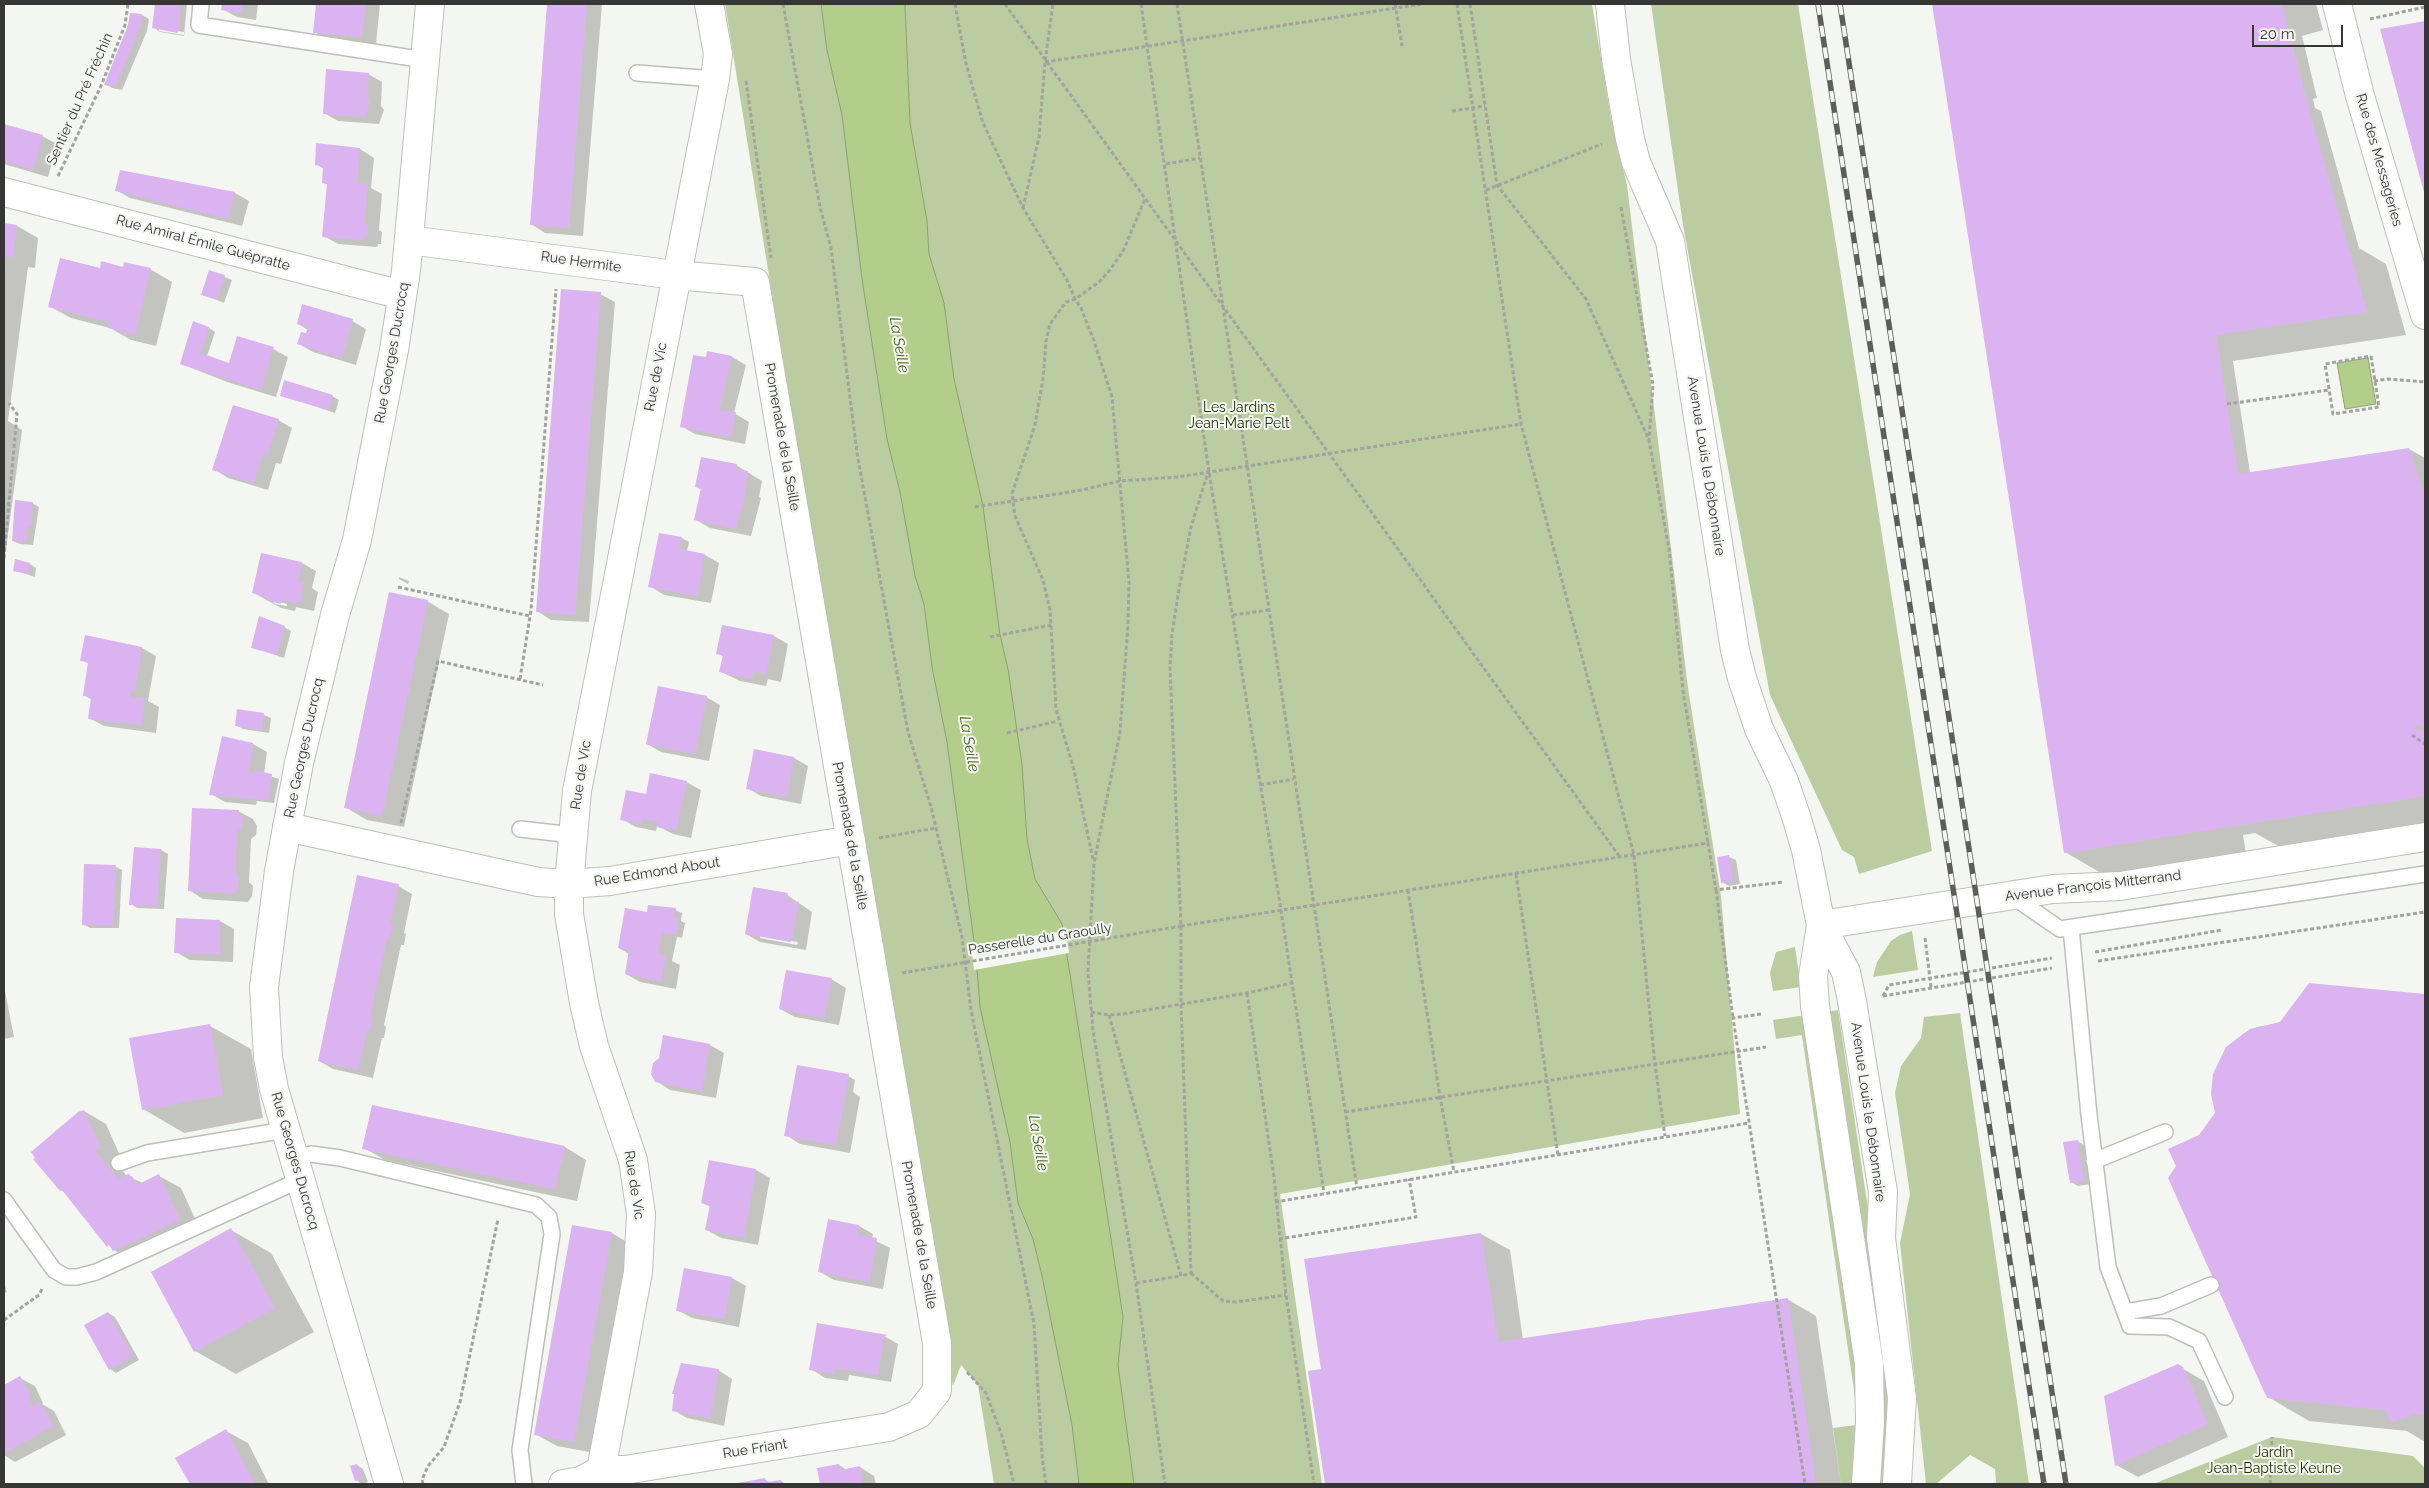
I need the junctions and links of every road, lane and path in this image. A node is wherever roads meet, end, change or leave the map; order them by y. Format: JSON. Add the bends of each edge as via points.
{"nodes":[{"id":1,"x":128,"y":4,"type":"edge"},
{"id":2,"x":202,"y":4,"type":"edge"},
{"id":3,"x":430,"y":4,"type":"edge"},
{"id":4,"x":709,"y":4,"type":"edge"},
{"id":5,"x":783,"y":4,"type":"edge"},
{"id":6,"x":956,"y":4,"type":"edge"},
{"id":7,"x":1005,"y":4,"type":"edge"},
{"id":8,"x":1053,"y":4,"type":"edge"},
{"id":9,"x":1141,"y":4,"type":"edge"},
{"id":10,"x":1177,"y":4,"type":"edge"},
{"id":11,"x":1422,"y":4,"type":"edge"},
{"id":12,"x":1457,"y":4,"type":"edge"},
{"id":13,"x":1470,"y":4,"type":"edge"},
{"id":14,"x":1610,"y":4,"type":"edge"},
{"id":15,"x":1395,"y":6,"type":"edge"},
{"id":16,"x":2425,"y":7,"type":"edge"},
{"id":17,"x":2340,"y":15,"type":"edge"},
{"id":18,"x":1182,"y":41,"type":"junction"},
{"id":19,"x":1402,"y":46,"type":"dead end"},
{"id":20,"x":1148,"y":47,"type":"junction"},
{"id":21,"x":425,"y":60,"type":"junction"},
{"id":22,"x":1044,"y":62,"type":"junction"},
{"id":23,"x":637,"y":73,"type":"dead end"},
{"id":24,"x":714,"y":79,"type":"junction"},
{"id":25,"x":1486,"y":106,"type":"junction"},
{"id":26,"x":1473,"y":108,"type":"junction"},
{"id":27,"x":1452,"y":111,"type":"dead end"},
{"id":28,"x":1609,"y":141,"type":"dead end"},
{"id":29,"x":1200,"y":158,"type":"junction"},
{"id":30,"x":1166,"y":164,"type":"junction"},
{"id":31,"x":1497,"y":185,"type":"junction"},
{"id":32,"x":1486,"y":190,"type":"junction"},
{"id":33,"x":4,"y":192,"type":"edge"},
{"id":34,"x":1145,"y":198,"type":"junction"},
{"id":35,"x":1620,"y":200,"type":"dead end"},
{"id":36,"x":48,"y":202,"type":"junction"},
{"id":37,"x":1023,"y":208,"type":"junction"},
{"id":38,"x":1175,"y":237,"type":"junction"},
{"id":39,"x":409,"y":240,"type":"junction"},
{"id":40,"x":559,"y":259,"type":"junction"},
{"id":41,"x":675,"y":275,"type":"junction"},
{"id":42,"x":755,"y":282,"type":"joint"},
{"id":43,"x":402,"y":295,"type":"junction"},
{"id":44,"x":1075,"y":299,"type":"junction"},
{"id":45,"x":2423,"y":301,"type":"edge"},
{"id":46,"x":1223,"y":309,"type":"junction"},
{"id":47,"x":2374,"y":381,"type":"junction"},
{"id":48,"x":2425,"y":382,"type":"edge"},
{"id":49,"x":2329,"y":390,"type":"junction"},
{"id":50,"x":9,"y":403,"type":"dead end"},
{"id":51,"x":2227,"y":404,"type":"dead end"},
{"id":52,"x":1521,"y":424,"type":"junction"},
{"id":53,"x":1649,"y":440,"type":"junction"},
{"id":54,"x":1330,"y":452,"type":"junction"},
{"id":55,"x":1247,"y":466,"type":"junction"},
{"id":56,"x":1209,"y":472,"type":"junction"},
{"id":57,"x":1120,"y":481,"type":"junction"},
{"id":58,"x":1012,"y":502,"type":"junction"},
{"id":59,"x":976,"y":506,"type":"dead end"},
{"id":60,"x":4,"y":558,"type":"edge"},
{"id":61,"x":398,"y":587,"type":"dead end"},
{"id":62,"x":1269,"y":610,"type":"junction"},
{"id":63,"x":1233,"y":615,"type":"junction"},
{"id":64,"x":530,"y":616,"type":"junction"},
{"id":65,"x":1051,"y":625,"type":"junction"},
{"id":66,"x":990,"y":637,"type":"dead end"},
{"id":67,"x":520,"y":679,"type":"junction"},
{"id":68,"x":543,"y":685,"type":"dead end"},
{"id":69,"x":1058,"y":721,"type":"junction"},
{"id":70,"x":1007,"y":733,"type":"dead end"},
{"id":71,"x":2412,"y":735,"type":"dead end"},
{"id":72,"x":2425,"y":744,"type":"edge"},
{"id":73,"x":1294,"y":779,"type":"junction"},
{"id":74,"x":1260,"y":785,"type":"junction"},
{"id":75,"x":287,"y":827,"type":"junction"},
{"id":76,"x":936,"y":828,"type":"junction"},
{"id":77,"x":520,"y":829,"type":"dead end"},
{"id":78,"x":573,"y":835,"type":"junction"},
{"id":79,"x":2425,"y":837,"type":"edge"},
{"id":80,"x":862,"y":840,"type":"junction"},
{"id":81,"x":1708,"y":843,"type":"junction"},
{"id":82,"x":395,"y":851,"type":"junction"},
{"id":83,"x":1634,"y":855,"type":"junction"},
{"id":84,"x":1620,"y":857,"type":"junction"},
{"id":85,"x":1094,"y":863,"type":"junction"},
{"id":86,"x":1516,"y":874,"type":"junction"},
{"id":87,"x":2425,"y":874,"type":"edge"},
{"id":88,"x":1784,"y":882,"type":"dead end"},
{"id":89,"x":569,"y":884,"type":"junction"},
{"id":90,"x":1408,"y":890,"type":"junction"},
{"id":91,"x":1716,"y":890,"type":"junction"},
{"id":92,"x":2012,"y":896,"type":"junction"},
{"id":93,"x":1314,"y":905,"type":"junction"},
{"id":94,"x":1281,"y":910,"type":"junction"},
{"id":95,"x":2425,"y":912,"type":"edge"},
{"id":96,"x":1821,"y":925,"type":"junction"},
{"id":97,"x":1181,"y":926,"type":"junction"},
{"id":98,"x":2071,"y":928,"type":"junction"},
{"id":99,"x":2230,"y":929,"type":"dead end"},
{"id":100,"x":1924,"y":930,"type":"dead end"},
{"id":101,"x":2074,"y":960,"type":"junction"},
{"id":102,"x":902,"y":973,"type":"dead end"},
{"id":103,"x":1930,"y":977,"type":"junction"},
{"id":104,"x":1292,"y":983,"type":"junction"},
{"id":105,"x":1931,"y":987,"type":"junction"},
{"id":106,"x":1247,"y":993,"type":"junction"},
{"id":107,"x":1181,"y":1005,"type":"junction"},
{"id":108,"x":1091,"y":1012,"type":"junction"},
{"id":109,"x":1761,"y":1014,"type":"dead end"},
{"id":110,"x":1110,"y":1015,"type":"junction"},
{"id":111,"x":1733,"y":1018,"type":"junction"},
{"id":112,"x":1766,"y":1047,"type":"dead end"},
{"id":113,"x":1739,"y":1051,"type":"junction"},
{"id":114,"x":1655,"y":1065,"type":"junction"},
{"id":115,"x":1547,"y":1080,"type":"junction"},
{"id":116,"x":1440,"y":1097,"type":"junction"},
{"id":117,"x":1345,"y":1112,"type":"junction"},
{"id":118,"x":1749,"y":1123,"type":"junction"},
{"id":119,"x":285,"y":1130,"type":"junction"},
{"id":120,"x":2165,"y":1132,"type":"dead end"},
{"id":121,"x":1665,"y":1136,"type":"junction"},
{"id":122,"x":1558,"y":1155,"type":"junction"},
{"id":123,"x":2094,"y":1161,"type":"junction"},
{"id":124,"x":119,"y":1163,"type":"dead end"},
{"id":125,"x":297,"y":1169,"type":"junction"},
{"id":126,"x":1454,"y":1172,"type":"junction"},
{"id":127,"x":1410,"y":1179,"type":"junction"},
{"id":128,"x":1357,"y":1188,"type":"junction"},
{"id":129,"x":1324,"y":1193,"type":"junction"},
{"id":130,"x":504,"y":1197,"type":"junction"},
{"id":131,"x":4,"y":1200,"type":"edge"},
{"id":132,"x":1275,"y":1202,"type":"junction"},
{"id":133,"x":1279,"y":1239,"type":"junction"},
{"id":134,"x":54,"y":1270,"type":"junction"},
{"id":135,"x":1191,"y":1273,"type":"junction"},
{"id":136,"x":1181,"y":1276,"type":"junction"},
{"id":137,"x":1136,"y":1283,"type":"junction"},
{"id":138,"x":2211,"y":1286,"type":"dead end"},
{"id":139,"x":1286,"y":1295,"type":"junction"},
{"id":140,"x":2125,"y":1312,"type":"junction"},
{"id":141,"x":4,"y":1320,"type":"edge"},
{"id":142,"x":938,"y":1360,"type":"junction"},
{"id":143,"x":938,"y":1391,"type":"joint"},
{"id":144,"x":2225,"y":1397,"type":"dead end"},
{"id":145,"x":2272,"y":1437,"type":"dead end"},
{"id":146,"x":601,"y":1470,"type":"junction"},
{"id":147,"x":389,"y":1484,"type":"edge"},
{"id":148,"x":423,"y":1484,"type":"edge"},
{"id":149,"x":524,"y":1484,"type":"edge"},
{"id":150,"x":563,"y":1484,"type":"edge"},
{"id":151,"x":1014,"y":1484,"type":"edge"},
{"id":152,"x":1046,"y":1484,"type":"edge"},
{"id":153,"x":1165,"y":1484,"type":"edge"},
{"id":154,"x":1314,"y":1484,"type":"edge"},
{"id":155,"x":1806,"y":1484,"type":"edge"},
{"id":156,"x":1866,"y":1484,"type":"edge"},
{"id":157,"x":1896,"y":1484,"type":"edge"},
{"id":158,"x":2270,"y":1484,"type":"edge"}],
"edges":[{"from":1,"to":36,"type":"path","name":"Sentier du Pré Fréchin","via":[[126,25]]},
{"from":2,"to":21,"type":"lane","via":[[199,25]]},
{"from":3,"to":21,"type":"street","name":"Rue Georges Ducrocq"},
{"from":4,"to":24,"type":"street","via":[[718,54]]},
{"from":5,"to":76,"type":"path","via":[[820,207],[831,248],[857,454],[908,732]]},
{"from":6,"to":37,"type":"path","via":[[966,64],[983,123]]},
{"from":7,"to":22,"type":"path"},
{"from":8,"to":22,"type":"path"},
{"from":9,"to":20,"type":"path"},
{"from":10,"to":18,"type":"path"},
{"from":11,"to":15,"type":"path"},
{"from":12,"to":26,"type":"path"},
{"from":13,"to":25,"type":"path"},
{"from":14,"to":96,"type":"street","name":"Avenue Louis le Débonnaire","via":[[1630,139],[1636,162],[1670,241],[1735,650],[1759,729],[1796,816]]},
{"from":15,"to":18,"type":"path"},
{"from":15,"to":19,"type":"path"},
{"from":16,"to":17,"type":"path"},
{"from":17,"to":45,"type":"street","name":"Rue des Messageries","via":[[2360,96]]},
{"from":18,"to":20,"type":"path"},
{"from":18,"to":29,"type":"path"},
{"from":20,"to":22,"type":"path"},
{"from":20,"to":30,"type":"path"},
{"from":21,"to":39,"type":"street","name":"Rue Georges Ducrocq"},
{"from":22,"to":34,"type":"path"},
{"from":22,"to":37,"type":"path","via":[[1039,137]]},
{"from":23,"to":24,"type":"lane"},
{"from":24,"to":41,"type":"street","name":"Rue de Vic"},
{"from":25,"to":26,"type":"path"},
{"from":25,"to":31,"type":"path"},
{"from":26,"to":27,"type":"path"},
{"from":26,"to":32,"type":"path"},
{"from":28,"to":31,"type":"path"},
{"from":29,"to":30,"type":"path"},
{"from":29,"to":46,"type":"path"},
{"from":30,"to":38,"type":"path"},
{"from":31,"to":32,"type":"path"},
{"from":31,"to":53,"type":"path","via":[[1586,299]]},
{"from":32,"to":52,"type":"path"},
{"from":33,"to":36,"type":"street","name":"Rue Amiral Émile Guépratte"},
{"from":34,"to":38,"type":"path"},
{"from":34,"to":44,"type":"path","via":[[1118,259],[1099,282]]},
{"from":35,"to":53,"type":"path","via":[[1653,386]]},
{"from":36,"to":43,"type":"street","name":"Rue Amiral Émile Guépratte"},
{"from":37,"to":44,"type":"path"},
{"from":38,"to":46,"type":"path"},
{"from":38,"to":56,"type":"path"},
{"from":39,"to":40,"type":"street","name":"Rue Hermite"},
{"from":39,"to":43,"type":"street","name":"Rue Georges Ducrocq"},
{"from":40,"to":41,"type":"street","name":"Rue Hermite"},
{"from":40,"to":64,"type":"path"},
{"from":41,"to":42,"type":"street","name":"Rue Hermite"},
{"from":41,"to":78,"type":"street","name":"Rue de Vic","via":[[577,791]]},
{"from":42,"to":80,"type":"street","name":"Promenade de la Seille"},
{"from":43,"to":75,"type":"street","name":"Rue Georges Ducrocq","via":[[357,540],[335,615]]},
{"from":44,"to":57,"type":"path","via":[[1087,322],[1108,381]]},
{"from":44,"to":58,"type":"path","via":[[1060,309],[1048,331],[1035,425],[1014,485]]},
{"from":46,"to":54,"type":"path"},
{"from":46,"to":55,"type":"path"},
{"from":47,"to":48,"type":"path"},
{"from":47,"to":49,"type":"path","via":[[2370,356],[2325,364]]},
{"from":47,"to":49,"type":"path","via":[[2379,407],[2333,414]]},
{"from":49,"to":51,"type":"path"},
{"from":50,"to":60,"type":"path","via":[[17,414]]},
{"from":52,"to":54,"type":"path"},
{"from":52,"to":83,"type":"path"},
{"from":53,"to":81,"type":"path","via":[[1668,549],[1683,691]]},
{"from":54,"to":55,"type":"path"},
{"from":54,"to":84,"type":"path"},
{"from":55,"to":56,"type":"path"},
{"from":55,"to":62,"type":"path"},
{"from":56,"to":57,"type":"path"},
{"from":56,"to":63,"type":"path"},
{"from":56,"to":97,"type":"path","via":[[1191,527],[1172,634],[1170,668]]},
{"from":57,"to":58,"type":"path"},
{"from":57,"to":85,"type":"path","via":[[1129,582],[1128,625],[1120,732]]},
{"from":58,"to":59,"type":"path"},
{"from":58,"to":65,"type":"path","via":[[1043,580]]},
{"from":61,"to":64,"type":"path"},
{"from":62,"to":63,"type":"path"},
{"from":62,"to":73,"type":"path"},
{"from":63,"to":74,"type":"path"},
{"from":64,"to":67,"type":"path"},
{"from":65,"to":66,"type":"path"},
{"from":65,"to":69,"type":"path","via":[[1053,688]]},
{"from":67,"to":68,"type":"path"},
{"from":67,"to":82,"type":"path","via":[[438,661]]},
{"from":69,"to":70,"type":"path"},
{"from":69,"to":85,"type":"path","via":[[1081,801]]},
{"from":71,"to":72,"type":"path"},
{"from":73,"to":74,"type":"path"},
{"from":73,"to":93,"type":"path"},
{"from":74,"to":94,"type":"path"},
{"from":75,"to":82,"type":"street","name":"Rue Edmond About"},
{"from":75,"to":119,"type":"street","name":"Rue Georges Ducrocq","via":[[264,987],[268,1057]]},
{"from":76,"to":80,"type":"path"},
{"from":76,"to":152,"type":"path","via":[[962,937],[971,1010],[1034,1324]]},
{"from":77,"to":78,"type":"lane"},
{"from":78,"to":89,"type":"street","name":"Rue de Vic"},
{"from":79,"to":92,"type":"street","name":"Avenue François Mitterrand","via":[[2120,886],[2053,889]]},
{"from":80,"to":89,"type":"street","name":"Rue Edmond About","via":[[610,882]]},
{"from":80,"to":142,"type":"street","name":"Promenade de la Seille"},
{"from":81,"to":83,"type":"path","name":"Passerelle du Graoully"},
{"from":81,"to":91,"type":"path"},
{"from":82,"to":89,"type":"street","name":"Rue Edmond About","via":[[538,882]]},
{"from":83,"to":84,"type":"path","name":"Passerelle du Graoully"},
{"from":83,"to":114,"type":"path"},
{"from":84,"to":86,"type":"path","name":"Passerelle du Graoully"},
{"from":85,"to":108,"type":"path","via":[[1088,972]]},
{"from":86,"to":90,"type":"path","name":"Passerelle du Graoully"},
{"from":86,"to":115,"type":"path"},
{"from":87,"to":98,"type":"lane"},
{"from":88,"to":91,"type":"path"},
{"from":89,"to":146,"type":"street","name":"Rue de Vic","via":[[569,914],[584,1003],[594,1046],[633,1160],[641,1214],[638,1272]]},
{"from":90,"to":93,"type":"path","name":"Passerelle du Graoully"},
{"from":90,"to":116,"type":"path"},
{"from":91,"to":111,"type":"path"},
{"from":92,"to":96,"type":"street","name":"Avenue François Mitterrand"},
{"from":92,"to":98,"type":"lane","via":[[2060,930]]},
{"from":93,"to":94,"type":"path","name":"Passerelle du Graoully"},
{"from":93,"to":117,"type":"path"},
{"from":94,"to":97,"type":"path","name":"Passerelle du Graoully"},
{"from":94,"to":104,"type":"path"},
{"from":95,"to":101,"type":"path"},
{"from":96,"to":156,"type":"street","name":"Avenue Louis le Débonnaire","via":[[1813,976],[1816,1006],[1869,1364]]},
{"from":96,"to":157,"type":"street","name":"Avenue Louis le Débonnaire","via":[[1846,972],[1883,1192],[1881,1238],[1902,1398]]},
{"from":97,"to":102,"type":"path","name":"Passerelle du Graoully","bridge":true},
{"from":97,"to":107,"type":"path"},
{"from":98,"to":101,"type":"lane"},
{"from":99,"to":101,"type":"path"},
{"from":100,"to":103,"type":"path"},
{"from":101,"to":103,"type":"path"},
{"from":101,"to":105,"type":"path"},
{"from":101,"to":123,"type":"lane"},
{"from":103,"to":105,"type":"path"},
{"from":103,"to":105,"type":"path","via":[[1889,984],[1883,996]]},
{"from":104,"to":106,"type":"path"},
{"from":104,"to":129,"type":"path"},
{"from":106,"to":107,"type":"path"},
{"from":106,"to":132,"type":"path"},
{"from":107,"to":110,"type":"path"},
{"from":107,"to":135,"type":"path"},
{"from":108,"to":110,"type":"path"},
{"from":108,"to":137,"type":"path"},
{"from":109,"to":111,"type":"path"},
{"from":110,"to":136,"type":"path"},
{"from":111,"to":113,"type":"path"},
{"from":112,"to":113,"type":"path"},
{"from":113,"to":114,"type":"path"},
{"from":113,"to":118,"type":"path"},
{"from":114,"to":115,"type":"path"},
{"from":114,"to":121,"type":"path"},
{"from":115,"to":116,"type":"path"},
{"from":115,"to":122,"type":"path"},
{"from":116,"to":117,"type":"path"},
{"from":116,"to":126,"type":"path"},
{"from":117,"to":128,"type":"path"},
{"from":118,"to":121,"type":"path"},
{"from":118,"to":155,"type":"path"},
{"from":119,"to":124,"type":"lane","via":[[147,1153]]},
{"from":119,"to":125,"type":"street","name":"Rue Georges Ducrocq"},
{"from":120,"to":123,"type":"lane"},
{"from":121,"to":122,"type":"path"},
{"from":122,"to":126,"type":"path"},
{"from":123,"to":140,"type":"lane","via":[[2108,1267]]},
{"from":125,"to":130,"type":"lane","via":[[311,1154]]},
{"from":125,"to":134,"type":"lane","via":[[96,1272],[66,1277]]},
{"from":125,"to":147,"type":"street","name":"Rue Georges Ducrocq"},
{"from":126,"to":127,"type":"path"},
{"from":127,"to":128,"type":"path"},
{"from":127,"to":133,"type":"path","via":[[1416,1217]]},
{"from":128,"to":129,"type":"path"},
{"from":129,"to":132,"type":"path"},
{"from":130,"to":148,"type":"path","via":[[460,1402],[444,1447],[428,1466]]},
{"from":130,"to":149,"type":"lane","via":[[536,1205],[548,1217],[552,1234],[520,1450]]},
{"from":131,"to":134,"type":"lane"},
{"from":132,"to":133,"type":"path"},
{"from":133,"to":139,"type":"path"},
{"from":134,"to":141,"type":"path","via":[[39,1295]]},
{"from":135,"to":136,"type":"path"},
{"from":135,"to":139,"type":"path","via":[[1223,1301]]},
{"from":136,"to":137,"type":"path"},
{"from":137,"to":153,"type":"path"},
{"from":138,"to":140,"type":"lane","via":[[2162,1306]]},
{"from":139,"to":154,"type":"path"},
{"from":140,"to":144,"type":"lane","via":[[2130,1326],[2169,1327],[2199,1341]]},
{"from":142,"to":143,"type":"street","name":"Promenade de la Seille"},
{"from":142,"to":151,"type":"path","via":[[961,1365],[986,1393],[1002,1436]]},
{"from":143,"to":146,"type":"street","name":"Rue Friant","via":[[919,1414],[889,1427],[625,1470]]},
{"from":145,"to":158,"type":"path"},
{"from":146,"to":150,"type":"street","name":"Rue Friant","via":[[581,1481]]}]}
